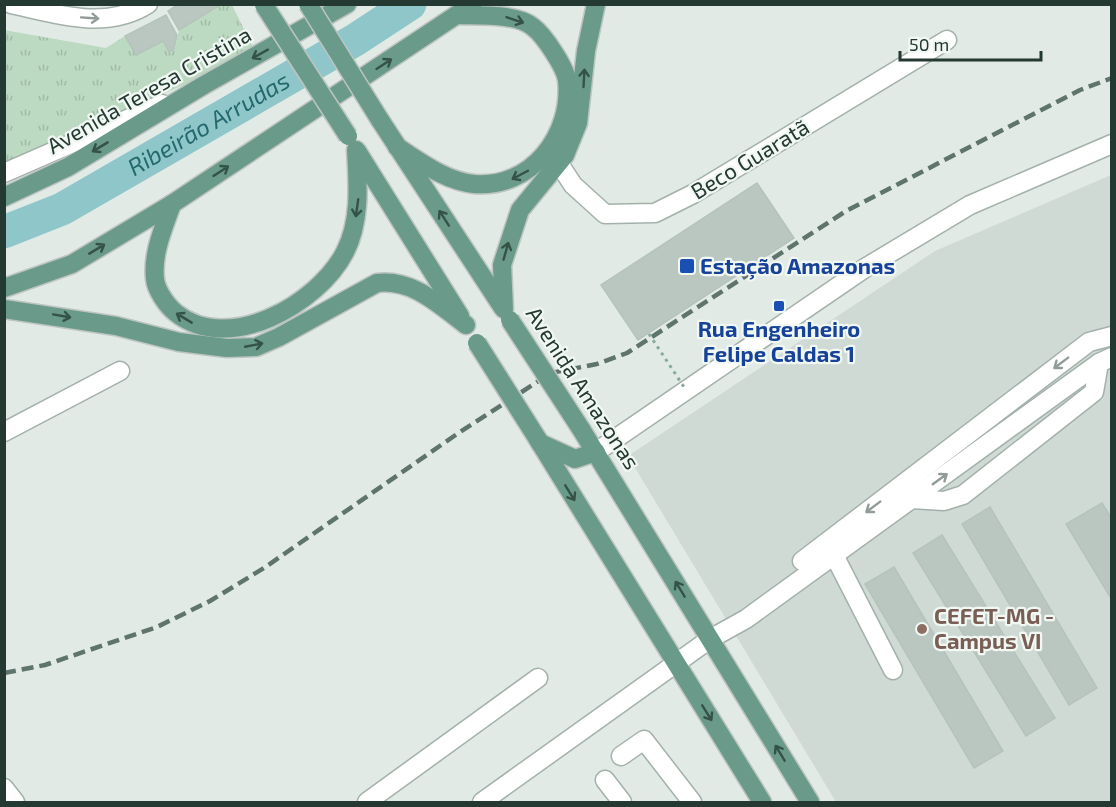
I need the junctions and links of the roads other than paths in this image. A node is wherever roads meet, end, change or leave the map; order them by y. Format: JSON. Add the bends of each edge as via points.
{"nodes":[{"id":1,"x":11,"y":4,"type":"edge"},
{"id":2,"x":148,"y":4,"type":"edge"},
{"id":3,"x":308,"y":4,"type":"edge"},
{"id":4,"x":347,"y":4,"type":"edge"},
{"id":5,"x":473,"y":4,"type":"edge"},
{"id":6,"x":596,"y":4,"type":"edge"},
{"id":7,"x":264,"y":5,"type":"edge"},
{"id":8,"x":458,"y":15,"type":"junction"},
{"id":9,"x":947,"y":40,"type":"dead end"},
{"id":10,"x":204,"y":85,"type":"junction"},
{"id":11,"x":352,"y":143,"type":"junction"},
{"id":12,"x":1112,"y":144,"type":"edge"},
{"id":13,"x":397,"y":147,"type":"junction"},
{"id":14,"x":558,"y":162,"type":"junction"},
{"id":15,"x":4,"y":173,"type":"edge"},
{"id":16,"x":4,"y":196,"type":"edge"},
{"id":17,"x":172,"y":204,"type":"junction"},
{"id":18,"x":4,"y":288,"type":"edge"},
{"id":19,"x":4,"y":309,"type":"edge"},
{"id":20,"x":507,"y":314,"type":"junction"},
{"id":21,"x":466,"y":325,"type":"junction"},
{"id":22,"x":1112,"y":336,"type":"edge"},
{"id":23,"x":1105,"y":360,"type":"edge"},
{"id":24,"x":120,"y":371,"type":"dead end"},
{"id":25,"x":4,"y":432,"type":"edge"},
{"id":26,"x":538,"y":441,"type":"junction"},
{"id":27,"x":596,"y":452,"type":"junction"},
{"id":28,"x":906,"y":492,"type":"junction"},
{"id":29,"x":833,"y":553,"type":"junction"},
{"id":30,"x":715,"y":636,"type":"junction"},
{"id":31,"x":677,"y":663,"type":"junction"},
{"id":32,"x":893,"y":670,"type":"dead end"},
{"id":33,"x":538,"y":678,"type":"dead end"},
{"id":34,"x":621,"y":756,"type":"dead end"},
{"id":35,"x":605,"y":780,"type":"dead end"},
{"id":36,"x":4,"y":788,"type":"edge"},
{"id":37,"x":15,"y":802,"type":"edge"},
{"id":38,"x":367,"y":802,"type":"edge"},
{"id":39,"x":482,"y":802,"type":"edge"},
{"id":40,"x":622,"y":802,"type":"edge"},
{"id":41,"x":692,"y":802,"type":"edge"},
{"id":42,"x":762,"y":802,"type":"edge"},
{"id":43,"x":810,"y":802,"type":"edge"}],
"edges":[{"from":1,"to":2,"type":"street","one_way":true,"via":[[68,17],[109,20]]},
{"from":3,"to":13,"type":"main road","name":"Avenida Amazonas","bridge":true},
{"from":4,"to":10,"type":"main road","name":"Avenida Teresa Cristina","one_way":true},
{"from":5,"to":8,"type":"main road"},
{"from":14,"to":6,"type":"main road","one_way":true,"via":[[565,155],[578,123]]},
{"from":7,"to":11,"type":"main road","bridge":true},
{"from":8,"to":13,"type":"main road","one_way":true,"via":[[505,17],[532,25],[551,48],[567,79],[564,114],[555,142],[533,168],[506,182],[475,184],[448,178]]},
{"from":17,"to":8,"type":"main road","one_way":true},
{"from":9,"to":14,"type":"street","name":"Beco Guaratã","via":[[656,213],[605,214],[573,185]]},
{"from":10,"to":15,"type":"street"},
{"from":10,"to":16,"type":"main road","name":"Avenida Teresa Cristina","one_way":true,"via":[[68,167]]},
{"from":11,"to":17,"type":"main road","one_way":true,"via":[[358,205],[345,252],[304,299],[257,323],[214,327],[183,319],[168,307],[155,280],[156,255]]},
{"from":11,"to":21,"type":"main road"},
{"from":12,"to":27,"type":"street","via":[[970,205],[865,268]]},
{"from":20,"to":13,"type":"main road","name":"Avenida Amazonas","one_way":true},
{"from":20,"to":14,"type":"main road","one_way":true,"via":[[502,265],[520,210]]},
{"from":18,"to":17,"type":"main road","one_way":true,"via":[[72,264]]},
{"from":19,"to":21,"type":"main road","one_way":true,"via":[[117,326],[179,342],[227,348],[256,346],[377,283],[394,281],[416,288]]},
{"from":20,"to":27,"type":"main road","name":"Avenida Amazonas","bridge":true},
{"from":21,"to":26,"type":"main road","bridge":true},
{"from":22,"to":28,"type":"street","one_way":true,"via":[[1089,342]]},
{"from":28,"to":23,"type":"street","one_way":true},
{"from":23,"to":28,"type":"street","via":[[1094,392],[963,495],[944,501]]},
{"from":24,"to":25,"type":"street"},
{"from":26,"to":27,"type":"main road","via":[[575,459]]},
{"from":26,"to":31,"type":"main road","one_way":true},
{"from":30,"to":27,"type":"main road","name":"Avenida Amazonas","one_way":true},
{"from":28,"to":29,"type":"street"},
{"from":28,"to":30,"type":"street","one_way":true,"via":[[740,608]]},
{"from":29,"to":30,"type":"street","via":[[746,618]]},
{"from":29,"to":32,"type":"street"},
{"from":30,"to":31,"type":"street"},
{"from":43,"to":30,"type":"main road","name":"Avenida Amazonas","one_way":true},
{"from":31,"to":39,"type":"street"},
{"from":31,"to":42,"type":"main road","one_way":true},
{"from":33,"to":38,"type":"street"},
{"from":34,"to":41,"type":"street","via":[[644,740]]},
{"from":35,"to":40,"type":"street"},
{"from":36,"to":37,"type":"street"}]}
